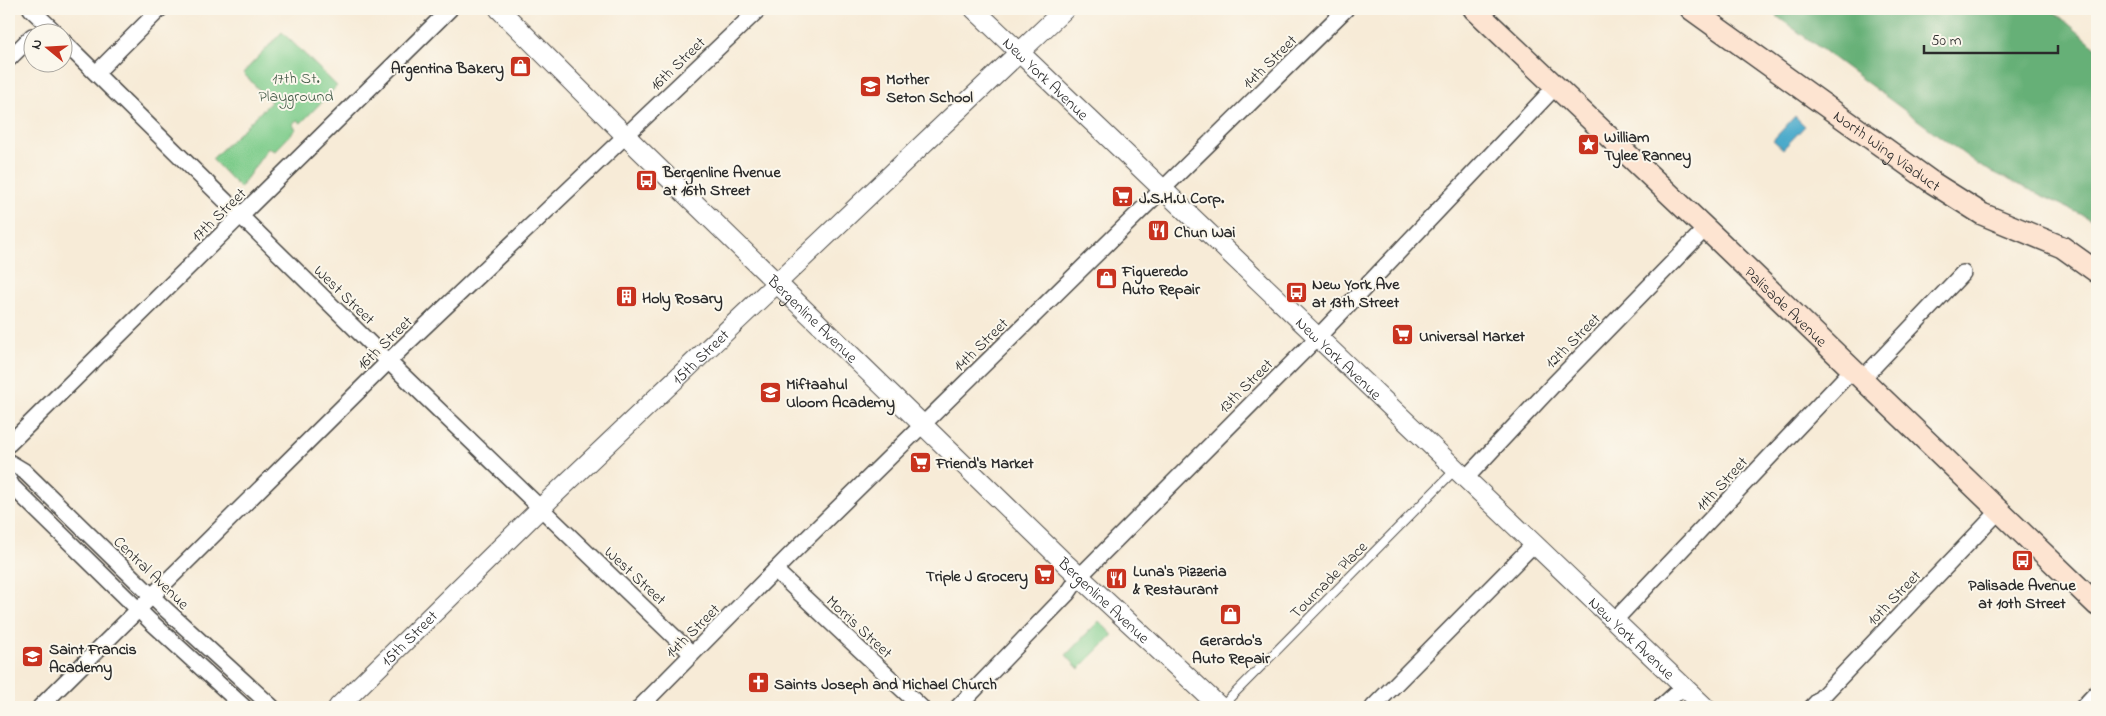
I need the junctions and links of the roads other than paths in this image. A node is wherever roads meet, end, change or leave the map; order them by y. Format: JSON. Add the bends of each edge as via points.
{"nodes":[{"id":1,"x":31,"y":9,"type":"edge"},
{"id":2,"x":160,"y":9,"type":"edge"},
{"id":3,"x":450,"y":9,"type":"edge"},
{"id":4,"x":499,"y":9,"type":"edge"},
{"id":5,"x":759,"y":9,"type":"edge"},
{"id":6,"x":974,"y":9,"type":"edge"},
{"id":7,"x":1065,"y":9,"type":"edge"},
{"id":8,"x":1346,"y":9,"type":"edge"},
{"id":9,"x":1474,"y":9,"type":"edge"},
{"id":10,"x":1691,"y":9,"type":"edge"},
{"id":11,"x":40,"y":22,"type":"edge"},
{"id":12,"x":22,"y":46,"type":"edge"},
{"id":13,"x":72,"y":50,"type":"edge"},
{"id":14,"x":1020,"y":53,"type":"junction"},
{"id":15,"x":9,"y":59,"type":"edge"},
{"id":16,"x":96,"y":73,"type":"junction"},
{"id":17,"x":1556,"y":86,"type":"junction"},
{"id":18,"x":626,"y":136,"type":"junction"},
{"id":19,"x":1162,"y":190,"type":"junction"},
{"id":20,"x":240,"y":216,"type":"junction"},
{"id":21,"x":1706,"y":228,"type":"junction"},
{"id":22,"x":2097,"y":272,"type":"edge"},
{"id":23,"x":1963,"y":273,"type":"dead end"},
{"id":24,"x":776,"y":282,"type":"junction"},
{"id":25,"x":1317,"y":338,"type":"junction"},
{"id":26,"x":389,"y":362,"type":"junction"},
{"id":27,"x":1858,"y":374,"type":"junction"},
{"id":28,"x":923,"y":425,"type":"junction"},
{"id":29,"x":9,"y":444,"type":"edge"},
{"id":30,"x":9,"y":462,"type":"edge"},
{"id":31,"x":1460,"y":474,"type":"junction"},
{"id":32,"x":9,"y":480,"type":"edge"},
{"id":33,"x":541,"y":508,"type":"junction"},
{"id":34,"x":1999,"y":511,"type":"junction"},
{"id":35,"x":1533,"y":545,"type":"junction"},
{"id":36,"x":775,"y":570,"type":"junction"},
{"id":37,"x":1079,"y":577,"type":"junction"},
{"id":38,"x":152,"y":596,"type":"junction"},
{"id":39,"x":2097,"y":605,"type":"edge"},
{"id":40,"x":138,"y":609,"type":"junction"},
{"id":41,"x":1614,"y":621,"type":"junction"},
{"id":42,"x":692,"y":654,"type":"junction"},
{"id":43,"x":1683,"y":686,"type":"junction"},
{"id":44,"x":2097,"y":692,"type":"edge"},
{"id":45,"x":40,"y":707,"type":"edge"},
{"id":46,"x":244,"y":707,"type":"edge"},
{"id":47,"x":272,"y":707,"type":"edge"},
{"id":48,"x":338,"y":707,"type":"edge"},
{"id":49,"x":640,"y":707,"type":"edge"},
{"id":50,"x":921,"y":707,"type":"edge"},
{"id":51,"x":958,"y":707,"type":"edge"},
{"id":52,"x":1220,"y":707,"type":"edge"},
{"id":53,"x":1373,"y":707,"type":"edge"},
{"id":54,"x":1661,"y":707,"type":"edge"},
{"id":55,"x":1705,"y":707,"type":"edge"},
{"id":56,"x":1812,"y":707,"type":"edge"},
{"id":57,"x":2083,"y":707,"type":"edge"}],
"edges":[{"from":1,"to":11,"type":"street"},
{"from":2,"to":16,"type":"street"},
{"from":3,"to":20,"type":"street","name":"17th Street"},
{"from":4,"to":18,"type":"street","name":"Bergenline Avenue"},
{"from":5,"to":18,"type":"street","name":"16th Street"},
{"from":6,"to":14,"type":"street","name":"New York Avenue"},
{"from":7,"to":14,"type":"street","name":"15th Street"},
{"from":8,"to":19,"type":"street","name":"14th Street"},
{"from":9,"to":17,"type":"main road","name":"Palisade Avenue"},
{"from":10,"to":22,"type":"main road","name":"North Wing Viaduct","via":[[1933,183],[1982,214],[2062,247]]},
{"from":12,"to":15,"type":"street"},
{"from":13,"to":16,"type":"street","name":"West Street"},
{"from":14,"to":19,"type":"street","name":"New York Avenue"},
{"from":14,"to":24,"type":"street","name":"15th Street"},
{"from":16,"to":20,"type":"street","name":"West Street"},
{"from":17,"to":21,"type":"main road","name":"Palisade Avenue"},
{"from":17,"to":25,"type":"street","name":"13th Street"},
{"from":18,"to":24,"type":"street","name":"Bergenline Avenue"},
{"from":18,"to":26,"type":"street","name":"16th Street"},
{"from":19,"to":25,"type":"street","name":"New York Avenue"},
{"from":19,"to":28,"type":"street","name":"14th Street"},
{"from":20,"to":26,"type":"street","name":"West Street"},
{"from":20,"to":29,"type":"street","name":"17th Street"},
{"from":21,"to":27,"type":"main road","name":"Palisade Avenue"},
{"from":21,"to":31,"type":"street","name":"12th Street","via":[[1555,383]]},
{"from":23,"to":27,"type":"street","name":"11th Street"},
{"from":24,"to":28,"type":"street","name":"Bergenline Avenue"},
{"from":24,"to":33,"type":"street","name":"15th Street"},
{"from":25,"to":31,"type":"street","name":"New York Avenue"},
{"from":25,"to":37,"type":"street","name":"13th Street"},
{"from":26,"to":33,"type":"street","name":"West Street"},
{"from":26,"to":38,"type":"street","name":"16th Street"},
{"from":27,"to":34,"type":"main road","name":"Palisade Avenue"},
{"from":27,"to":41,"type":"street","name":"11th Street"},
{"from":28,"to":36,"type":"street","name":"14th Street"},
{"from":28,"to":37,"type":"street","name":"Bergenline Avenue"},
{"from":30,"to":38,"type":"street","name":"Central Avenue","via":[[24,471]]},
{"from":31,"to":35,"type":"street","name":"New York Avenue"},
{"from":31,"to":52,"type":"lane","name":"Tournade Place"},
{"from":32,"to":40,"type":"street"},
{"from":33,"to":42,"type":"street","name":"West Street"},
{"from":33,"to":48,"type":"street","name":"15th Street"},
{"from":34,"to":39,"type":"main road","name":"Palisade Avenue"},
{"from":34,"to":56,"type":"street","name":"10th Street"},
{"from":35,"to":41,"type":"street","name":"New York Avenue"},
{"from":35,"to":53,"type":"street"},
{"from":36,"to":42,"type":"street","name":"14th Street"},
{"from":36,"to":50,"type":"street","name":"Morris Street"},
{"from":37,"to":51,"type":"street","name":"13th Street","via":[[1068,593]]},
{"from":37,"to":52,"type":"street","name":"Bergenline Avenue"},
{"from":38,"to":40,"type":"street","name":"16th Street"},
{"from":38,"to":47,"type":"street","name":"Central Avenue"},
{"from":40,"to":45,"type":"street","name":"16th Street"},
{"from":40,"to":46,"type":"street"},
{"from":41,"to":43,"type":"street","name":"New York Avenue"},
{"from":42,"to":49,"type":"street","name":"14th Street"},
{"from":43,"to":54,"type":"street"},
{"from":43,"to":55,"type":"street","name":"New York Avenue"},
{"from":44,"to":57,"type":"street"}]}
